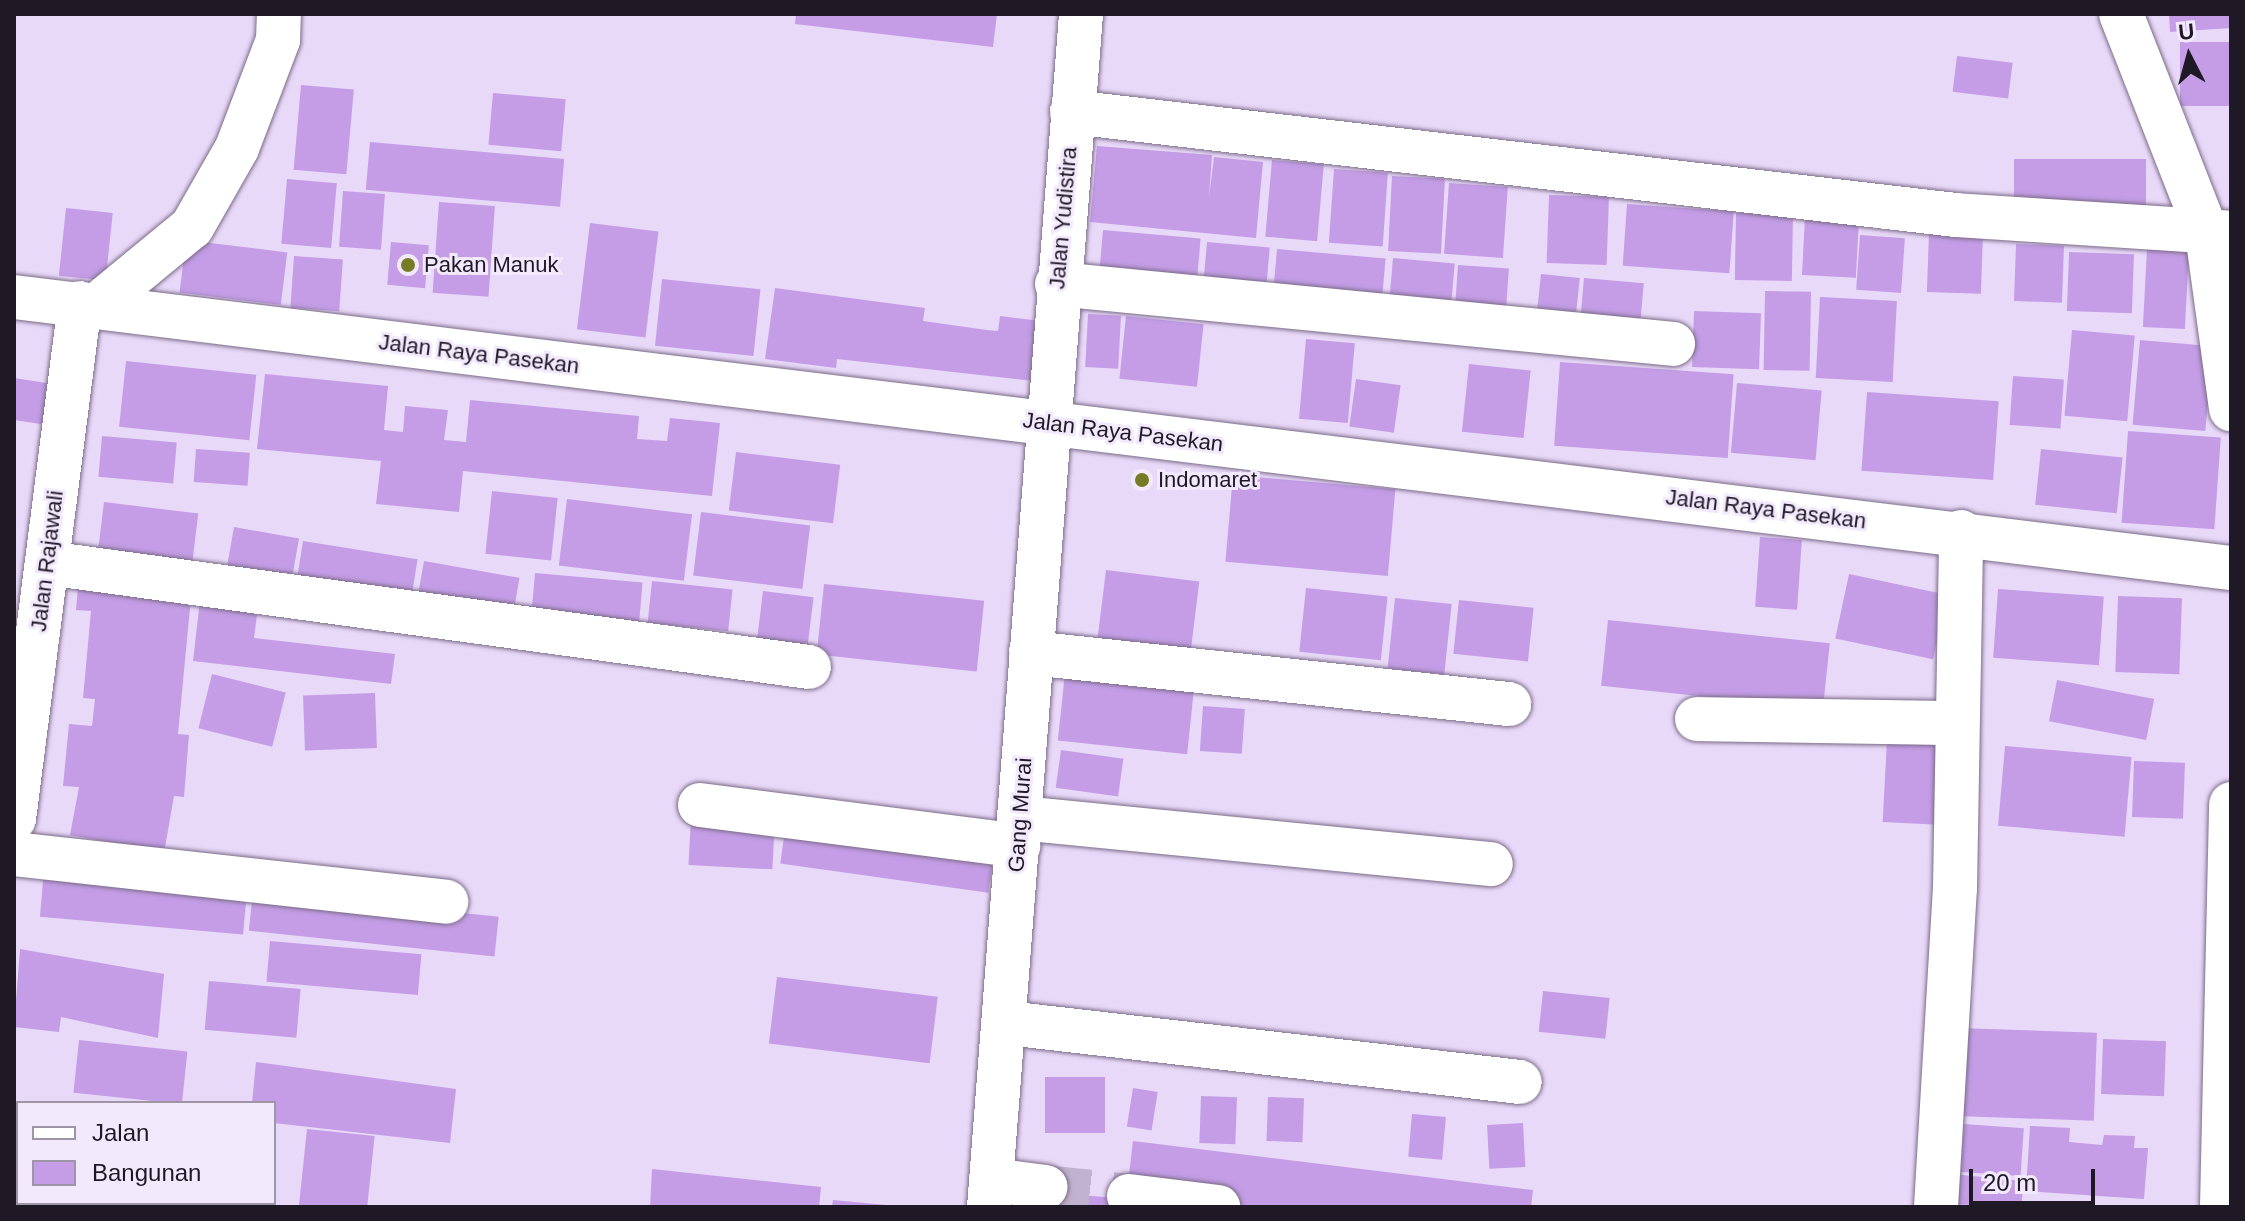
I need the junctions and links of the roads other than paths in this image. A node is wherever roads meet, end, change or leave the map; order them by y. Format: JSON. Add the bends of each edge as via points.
{"nodes":[{"id":1,"x":279,"y":14,"type":"edge"},
{"id":2,"x":1081,"y":14,"type":"edge"},
{"id":3,"x":2121,"y":14,"type":"edge"},
{"id":4,"x":1072,"y":112,"type":"junction"},
{"id":5,"x":2219,"y":233,"type":"edge"},
{"id":6,"x":1057,"y":284,"type":"junction"},
{"id":7,"x":14,"y":297,"type":"edge"},
{"id":8,"x":88,"y":304,"type":"junction"},
{"id":9,"x":1673,"y":344,"type":"dead end"},
{"id":10,"x":2231,"y":409,"type":"edge"},
{"id":11,"x":1046,"y":423,"type":"junction"},
{"id":12,"x":1961,"y":532,"type":"junction"},
{"id":13,"x":47,"y":563,"type":"junction"},
{"id":14,"x":2231,"y":568,"type":"edge"},
{"id":15,"x":1031,"y":653,"type":"junction"},
{"id":16,"x":809,"y":667,"type":"dead end"},
{"id":17,"x":1509,"y":704,"type":"dead end"},
{"id":18,"x":1697,"y":719,"type":"dead end"},
{"id":19,"x":1957,"y":723,"type":"junction"},
{"id":20,"x":2231,"y":804,"type":"edge"},
{"id":21,"x":700,"y":805,"type":"dead end"},
{"id":22,"x":14,"y":819,"type":"edge"},
{"id":23,"x":2230,"y":820,"type":"edge"},
{"id":24,"x":1019,"y":832,"type":"junction"},
{"id":25,"x":14,"y":854,"type":"edge"},
{"id":26,"x":1491,"y":864,"type":"dead end"},
{"id":27,"x":446,"y":902,"type":"dead end"},
{"id":28,"x":1007,"y":1023,"type":"junction"},
{"id":29,"x":2228,"y":1054,"type":"edge"},
{"id":30,"x":1520,"y":1082,"type":"dead end"},
{"id":31,"x":1046,"y":1187,"type":"tunnel mouth"},
{"id":32,"x":990,"y":1194,"type":"edge"},
{"id":33,"x":1129,"y":1196,"type":"tunnel mouth"},
{"id":34,"x":1218,"y":1207,"type":"edge"},
{"id":35,"x":1936,"y":1207,"type":"edge"},
{"id":36,"x":2222,"y":1207,"type":"edge"}],
"edges":[{"from":1,"to":8,"type":"street","via":[[278,40],[237,148],[192,227]]},
{"from":2,"to":4,"type":"street","name":"Jalan Yudistira"},
{"from":3,"to":5,"type":"street"},
{"from":4,"to":5,"type":"street","via":[[1956,215]]},
{"from":4,"to":6,"type":"street","name":"Jalan Yudistira"},
{"from":5,"to":10,"type":"street"},
{"from":6,"to":9,"type":"street"},
{"from":6,"to":11,"type":"street","name":"Jalan Yudistira"},
{"from":7,"to":8,"type":"street","name":"Jalan Raya Pasekan"},
{"from":8,"to":11,"type":"street","name":"Jalan Raya Pasekan"},
{"from":8,"to":13,"type":"street","name":"Jalan Rajawali"},
{"from":11,"to":12,"type":"street","name":"Jalan Raya Pasekan"},
{"from":11,"to":15,"type":"street","name":"Gang Murai"},
{"from":12,"to":14,"type":"street","name":"Jalan Raya Pasekan"},
{"from":12,"to":19,"type":"street"},
{"from":13,"to":16,"type":"street"},
{"from":13,"to":22,"type":"street","name":"Jalan Rajawali"},
{"from":15,"to":17,"type":"street"},
{"from":15,"to":24,"type":"street","name":"Gang Murai"},
{"from":18,"to":19,"type":"street"},
{"from":19,"to":35,"type":"street","via":[[1955,888]]},
{"from":20,"to":23,"type":"street"},
{"from":21,"to":24,"type":"street"},
{"from":23,"to":29,"type":"street"},
{"from":24,"to":26,"type":"street"},
{"from":24,"to":28,"type":"street","name":"Gang Murai"},
{"from":25,"to":27,"type":"street"},
{"from":28,"to":30,"type":"street"},
{"from":28,"to":32,"type":"street","name":"Gang Murai"},
{"from":29,"to":36,"type":"street"},
{"from":31,"to":32,"type":"street"},
{"from":33,"to":34,"type":"street"}]}
